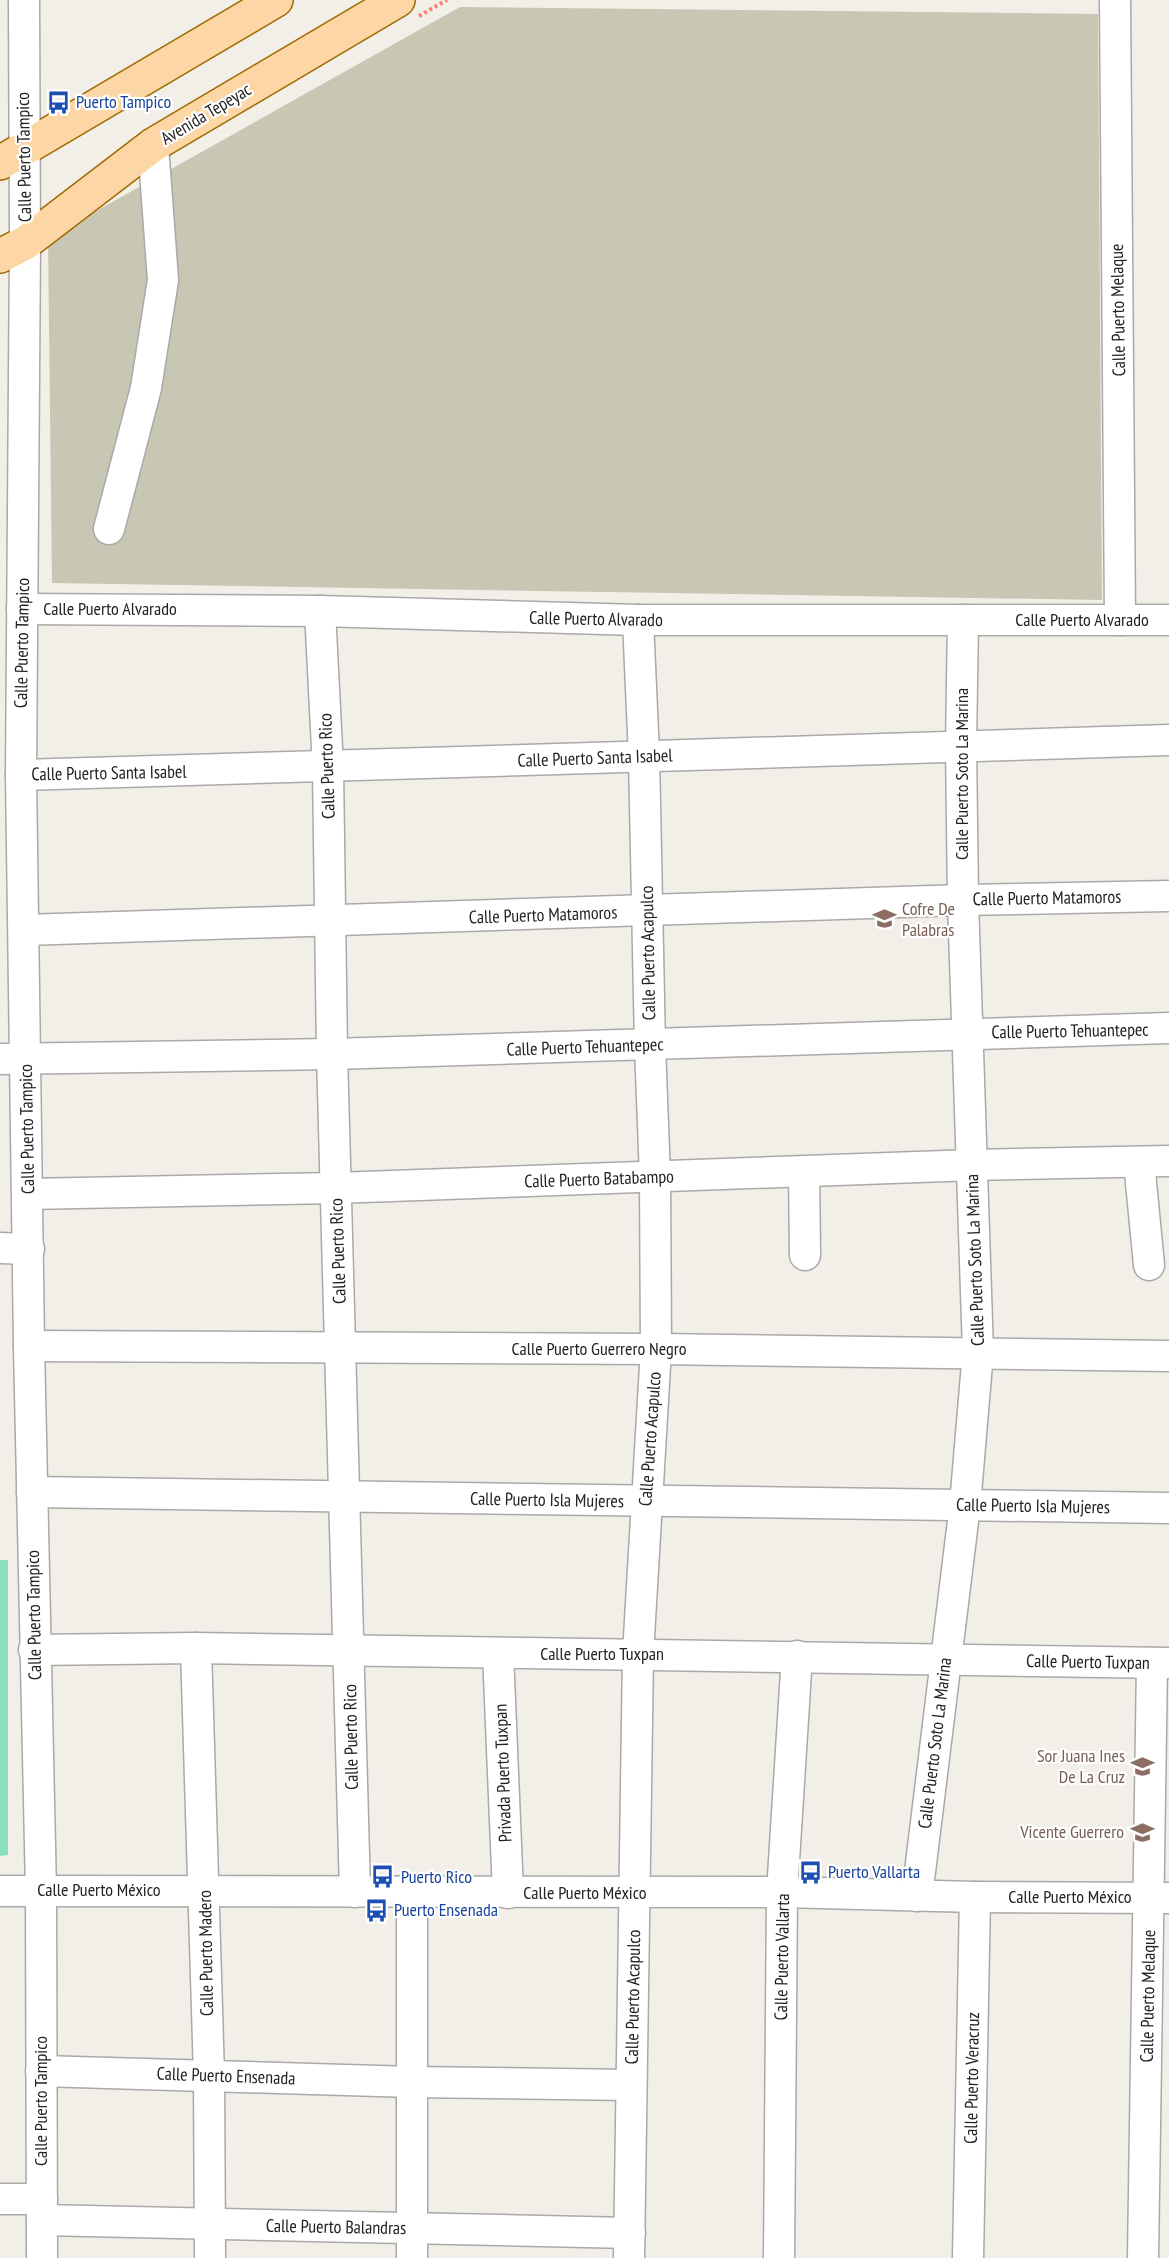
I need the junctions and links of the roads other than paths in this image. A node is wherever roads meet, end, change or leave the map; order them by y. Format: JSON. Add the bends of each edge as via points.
{"nodes":[{"id":1,"x":24,"y":0,"type":"edge"},
{"id":2,"x":276,"y":0,"type":"edge"},
{"id":3,"x":398,"y":0,"type":"edge"},
{"id":4,"x":1115,"y":0,"type":"edge"},
{"id":5,"x":153,"y":145,"type":"junction"},
{"id":6,"x":10,"y":155,"type":"edge"},
{"id":7,"x":12,"y":250,"type":"edge"},
{"id":8,"x":11,"y":515,"type":"edge"},
{"id":9,"x":109,"y":529,"type":"dead end"},
{"id":10,"x":22,"y":609,"type":"junction"},
{"id":11,"x":320,"y":610,"type":"junction"},
{"id":12,"x":638,"y":620,"type":"junction"},
{"id":13,"x":963,"y":620,"type":"junction"},
{"id":14,"x":1120,"y":620,"type":"junction"},
{"id":15,"x":1169,"y":620,"type":"edge"},
{"id":16,"x":10,"y":697,"type":"edge"},
{"id":17,"x":1169,"y":740,"type":"edge"},
{"id":18,"x":961,"y":746,"type":"junction"},
{"id":19,"x":644,"y":756,"type":"junction"},
{"id":20,"x":328,"y":768,"type":"junction"},
{"id":21,"x":21,"y":775,"type":"junction"},
{"id":22,"x":1169,"y":896,"type":"edge"},
{"id":23,"x":963,"y":900,"type":"junction"},
{"id":24,"x":648,"y":912,"type":"junction"},
{"id":25,"x":330,"y":921,"type":"junction"},
{"id":26,"x":25,"y":930,"type":"junction"},
{"id":27,"x":1169,"y":1028,"type":"edge"},
{"id":28,"x":969,"y":1034,"type":"junction"},
{"id":29,"x":650,"y":1046,"type":"junction"},
{"id":30,"x":332,"y":1054,"type":"junction"},
{"id":31,"x":13,"y":1060,"type":"edge"},
{"id":32,"x":1169,"y":1161,"type":"edge"},
{"id":33,"x":1139,"y":1162,"type":"junction"},
{"id":34,"x":973,"y":1165,"type":"junction"},
{"id":35,"x":804,"y":1172,"type":"junction"},
{"id":36,"x":655,"y":1177,"type":"junction"},
{"id":37,"x":336,"y":1188,"type":"junction"},
{"id":38,"x":28,"y":1194,"type":"junction"},
{"id":39,"x":14,"y":1249,"type":"edge"},
{"id":40,"x":805,"y":1255,"type":"dead end"},
{"id":41,"x":1149,"y":1264,"type":"dead end"},
{"id":42,"x":29,"y":1346,"type":"junction"},
{"id":43,"x":340,"y":1347,"type":"junction"},
{"id":44,"x":656,"y":1349,"type":"junction"},
{"id":45,"x":978,"y":1352,"type":"junction"},
{"id":46,"x":1169,"y":1356,"type":"edge"},
{"id":47,"x":32,"y":1492,"type":"junction"},
{"id":48,"x":345,"y":1495,"type":"junction"},
{"id":49,"x":646,"y":1502,"type":"junction"},
{"id":50,"x":965,"y":1506,"type":"junction"},
{"id":51,"x":1169,"y":1508,"type":"edge"},
{"id":52,"x":196,"y":1648,"type":"junction"},
{"id":53,"x":34,"y":1650,"type":"junction"},
{"id":54,"x":349,"y":1652,"type":"junction"},
{"id":55,"x":498,"y":1653,"type":"junction"},
{"id":56,"x":638,"y":1654,"type":"junction"},
{"id":57,"x":797,"y":1656,"type":"junction"},
{"id":58,"x":945,"y":1660,"type":"junction"},
{"id":59,"x":1160,"y":1663,"type":"edge"},
{"id":60,"x":204,"y":1890,"type":"junction"},
{"id":61,"x":0,"y":1891,"type":"edge"},
{"id":62,"x":41,"y":1891,"type":"junction"},
{"id":63,"x":355,"y":1892,"type":"junction"},
{"id":64,"x":782,"y":1892,"type":"junction"},
{"id":65,"x":412,"y":1893,"type":"junction"},
{"id":66,"x":508,"y":1893,"type":"junction"},
{"id":67,"x":635,"y":1893,"type":"junction"},
{"id":68,"x":917,"y":1896,"type":"junction"},
{"id":69,"x":975,"y":1897,"type":"junction"},
{"id":70,"x":1159,"y":1898,"type":"edge"},
{"id":71,"x":40,"y":2071,"type":"junction"},
{"id":72,"x":209,"y":2074,"type":"junction"},
{"id":73,"x":412,"y":2082,"type":"junction"},
{"id":74,"x":630,"y":2085,"type":"junction"},
{"id":75,"x":0,"y":2199,"type":"edge"},
{"id":76,"x":42,"y":2209,"type":"junction"},
{"id":77,"x":210,"y":2225,"type":"junction"},
{"id":78,"x":412,"y":2228,"type":"junction"},
{"id":79,"x":629,"y":2246,"type":"edge"},
{"id":80,"x":42,"y":2258,"type":"edge"},
{"id":81,"x":210,"y":2258,"type":"edge"},
{"id":82,"x":412,"y":2258,"type":"edge"},
{"id":83,"x":779,"y":2258,"type":"edge"},
{"id":84,"x":968,"y":2258,"type":"edge"},
{"id":85,"x":1143,"y":2258,"type":"edge"}],
"edges":[{"from":1,"to":6,"type":"street","name":"Calle Puerto Tampico"},
{"from":2,"to":6,"type":"main road"},
{"from":3,"to":5,"type":"main road","name":"Avenida Tepeyac"},
{"from":4,"to":14,"type":"street","name":"Calle Puerto Melaque"},
{"from":5,"to":7,"type":"main road","name":"Avenida Tepeyac"},
{"from":5,"to":9,"type":"street","via":[[163,280],[146,388]]},
{"from":6,"to":7,"type":"street","name":"Calle Puerto Tampico"},
{"from":7,"to":8,"type":"street","name":"Calle Puerto Tampico"},
{"from":8,"to":10,"type":"street","name":"Calle Puerto Tampico"},
{"from":10,"to":11,"type":"street","name":"Calle Puerto Alvarado"},
{"from":10,"to":16,"type":"street","name":"Calle Puerto Tampico"},
{"from":11,"to":12,"type":"street","name":"Calle Puerto Alvarado"},
{"from":11,"to":20,"type":"street","name":"Calle Puerto Rico"},
{"from":12,"to":13,"type":"street","name":"Calle Puerto Alvarado"},
{"from":12,"to":19,"type":"street","name":"Calle Puerto Acapulco"},
{"from":13,"to":14,"type":"street","name":"Calle Puerto Alvarado"},
{"from":13,"to":18,"type":"street","name":"Calle Puerto Soto La Marina"},
{"from":14,"to":15,"type":"street","name":"Calle Puerto Alvarado"},
{"from":16,"to":21,"type":"street","name":"Calle Puerto Tampico"},
{"from":17,"to":18,"type":"street","name":"Calle Puerto Santa Isabel"},
{"from":18,"to":19,"type":"street","name":"Calle Puerto Santa Isabel"},
{"from":18,"to":23,"type":"street","name":"Calle Puerto Soto La Marina"},
{"from":19,"to":20,"type":"street","name":"Calle Puerto Santa Isabel"},
{"from":19,"to":24,"type":"street","name":"Calle Puerto Acapulco"},
{"from":20,"to":21,"type":"street","name":"Calle Puerto Santa Isabel"},
{"from":20,"to":25,"type":"street","name":"Calle Puerto Rico"},
{"from":21,"to":26,"type":"street","name":"Calle Puerto Tampico"},
{"from":22,"to":23,"type":"street","name":"Calle Puerto Matamoros"},
{"from":23,"to":24,"type":"street","name":"Calle Puerto Matamoros"},
{"from":23,"to":28,"type":"street","name":"Calle Puerto Soto La Marina"},
{"from":24,"to":25,"type":"street","name":"Calle Puerto Matamoros"},
{"from":24,"to":29,"type":"street","name":"Calle Puerto Acapulco"},
{"from":25,"to":26,"type":"street","name":"Calle Puerto Matamoros"},
{"from":25,"to":30,"type":"street","name":"Calle Puerto Rico"},
{"from":26,"to":31,"type":"street","name":"Calle Puerto Tampico"},
{"from":27,"to":28,"type":"street","name":"Calle Puerto Tehuantepec"},
{"from":28,"to":29,"type":"street","name":"Calle Puerto Tehuantepec"},
{"from":28,"to":34,"type":"street","name":"Calle Puerto Soto La Marina"},
{"from":29,"to":30,"type":"street","name":"Calle Puerto Tehuantepec"},
{"from":29,"to":36,"type":"street","name":"Calle Puerto Acapulco"},
{"from":30,"to":31,"type":"street","name":"Calle Puerto Tehuantepec"},
{"from":30,"to":37,"type":"street","name":"Calle Puerto Rico"},
{"from":31,"to":38,"type":"street","name":"Calle Puerto Tampico"},
{"from":32,"to":33,"type":"street","name":"Calle Puerto Batabampo"},
{"from":33,"to":34,"type":"street","name":"Calle Puerto Batabampo"},
{"from":33,"to":41,"type":"street"},
{"from":34,"to":35,"type":"street","name":"Calle Puerto Batabampo"},
{"from":34,"to":45,"type":"street","name":"Calle Puerto Soto La Marina"},
{"from":35,"to":36,"type":"street","name":"Calle Puerto Batabampo"},
{"from":35,"to":40,"type":"street"},
{"from":36,"to":37,"type":"street","name":"Calle Puerto Batabampo"},
{"from":36,"to":44,"type":"street","name":"Calle Puerto Acapulco"},
{"from":37,"to":38,"type":"street","name":"Calle Puerto Batabampo"},
{"from":37,"to":43,"type":"street","name":"Calle Puerto Rico"},
{"from":38,"to":39,"type":"street","name":"Calle Puerto Tampico"},
{"from":39,"to":42,"type":"street","name":"Calle Puerto Tampico"},
{"from":42,"to":43,"type":"street","name":"Calle Puerto Guerrero Negro"},
{"from":42,"to":47,"type":"street","name":"Calle Puerto Tampico"},
{"from":43,"to":44,"type":"street","name":"Calle Puerto Guerrero Negro"},
{"from":43,"to":48,"type":"street","name":"Calle Puerto Rico"},
{"from":44,"to":45,"type":"street","name":"Calle Puerto Guerrero Negro"},
{"from":44,"to":49,"type":"street","name":"Calle Puerto Acapulco"},
{"from":45,"to":46,"type":"street","name":"Calle Puerto Guerrero Negro"},
{"from":45,"to":50,"type":"street","name":"Calle Puerto Soto La Marina"},
{"from":47,"to":48,"type":"street","name":"Calle Puerto Isla Mujeres"},
{"from":47,"to":53,"type":"street","name":"Calle Puerto Tampico"},
{"from":48,"to":49,"type":"street","name":"Calle Puerto Isla Mujeres"},
{"from":48,"to":54,"type":"street","name":"Calle Puerto Rico"},
{"from":49,"to":50,"type":"street","name":"Calle Puerto Isla Mujeres"},
{"from":49,"to":56,"type":"street","name":"Calle Puerto Acapulco"},
{"from":50,"to":51,"type":"street","name":"Calle Puerto Isla Mujeres"},
{"from":50,"to":58,"type":"street","name":"Calle Puerto Soto La Marina"},
{"from":52,"to":53,"type":"street","name":"Calle Puerto Tuxpan"},
{"from":52,"to":54,"type":"street","name":"Calle Puerto Tuxpan"},
{"from":52,"to":60,"type":"street","name":"Calle Puerto Madero"},
{"from":53,"to":62,"type":"street","name":"Calle Puerto Tampico"},
{"from":54,"to":55,"type":"street","name":"Calle Puerto Tuxpan"},
{"from":54,"to":63,"type":"street","name":"Calle Puerto Rico"},
{"from":55,"to":56,"type":"street","name":"Calle Puerto Tuxpan"},
{"from":55,"to":66,"type":"street","name":"Privada Puerto Tuxpan"},
{"from":56,"to":57,"type":"street","name":"Calle Puerto Tuxpan"},
{"from":56,"to":67,"type":"street","name":"Calle Puerto Acapulco"},
{"from":57,"to":58,"type":"street","name":"Calle Puerto Tuxpan"},
{"from":57,"to":64,"type":"street","name":"Calle Puerto Vallarta"},
{"from":58,"to":59,"type":"street","name":"Calle Puerto Tuxpan"},
{"from":58,"to":68,"type":"street","name":"Calle Puerto Soto La Marina"},
{"from":59,"to":70,"type":"street","name":"Calle Puerto Melaque"},
{"from":60,"to":62,"type":"street","name":"Calle Puerto México"},
{"from":60,"to":63,"type":"street","name":"Calle Puerto México"},
{"from":60,"to":72,"type":"street","name":"Calle Puerto Madero"},
{"from":61,"to":62,"type":"street","name":"Calle Puerto México"},
{"from":62,"to":71,"type":"street","name":"Calle Puerto Tampico"},
{"from":63,"to":65,"type":"street","name":"Calle Puerto México"},
{"from":64,"to":67,"type":"street","name":"Calle Puerto México"},
{"from":64,"to":68,"type":"street","name":"Calle Puerto México"},
{"from":64,"to":83,"type":"street","name":"Calle Puerto Vallarta"},
{"from":65,"to":66,"type":"street","name":"Calle Puerto México"},
{"from":65,"to":73,"type":"street"},
{"from":66,"to":67,"type":"street","name":"Calle Puerto México"},
{"from":67,"to":74,"type":"street","name":"Calle Puerto Acapulco"},
{"from":68,"to":69,"type":"street","name":"Calle Puerto México"},
{"from":69,"to":70,"type":"street","name":"Calle Puerto México"},
{"from":69,"to":84,"type":"street","name":"Calle Puerto Veracruz"},
{"from":70,"to":85,"type":"street","name":"Calle Puerto Melaque"},
{"from":71,"to":72,"type":"street","name":"Calle Puerto Ensenada"},
{"from":71,"to":76,"type":"street","name":"Calle Puerto Tampico"},
{"from":72,"to":73,"type":"street","name":"Calle Puerto Ensenada"},
{"from":72,"to":77,"type":"street","name":"Calle Puerto Madero"},
{"from":73,"to":74,"type":"street","name":"Calle Puerto Ensenada"},
{"from":73,"to":78,"type":"street"},
{"from":74,"to":79,"type":"street","name":"Calle Puerto Acapulco"},
{"from":75,"to":76,"type":"street","name":"Calle Puerto Balandras"},
{"from":76,"to":77,"type":"street","name":"Calle Puerto Balandras"},
{"from":76,"to":80,"type":"street","name":"Calle Puerto Tampico"},
{"from":77,"to":78,"type":"street","name":"Calle Puerto Balandras"},
{"from":77,"to":81,"type":"street","name":"Calle Puerto Madero"},
{"from":78,"to":79,"type":"street","name":"Calle Puerto Balandras"},
{"from":78,"to":82,"type":"street"}]}
